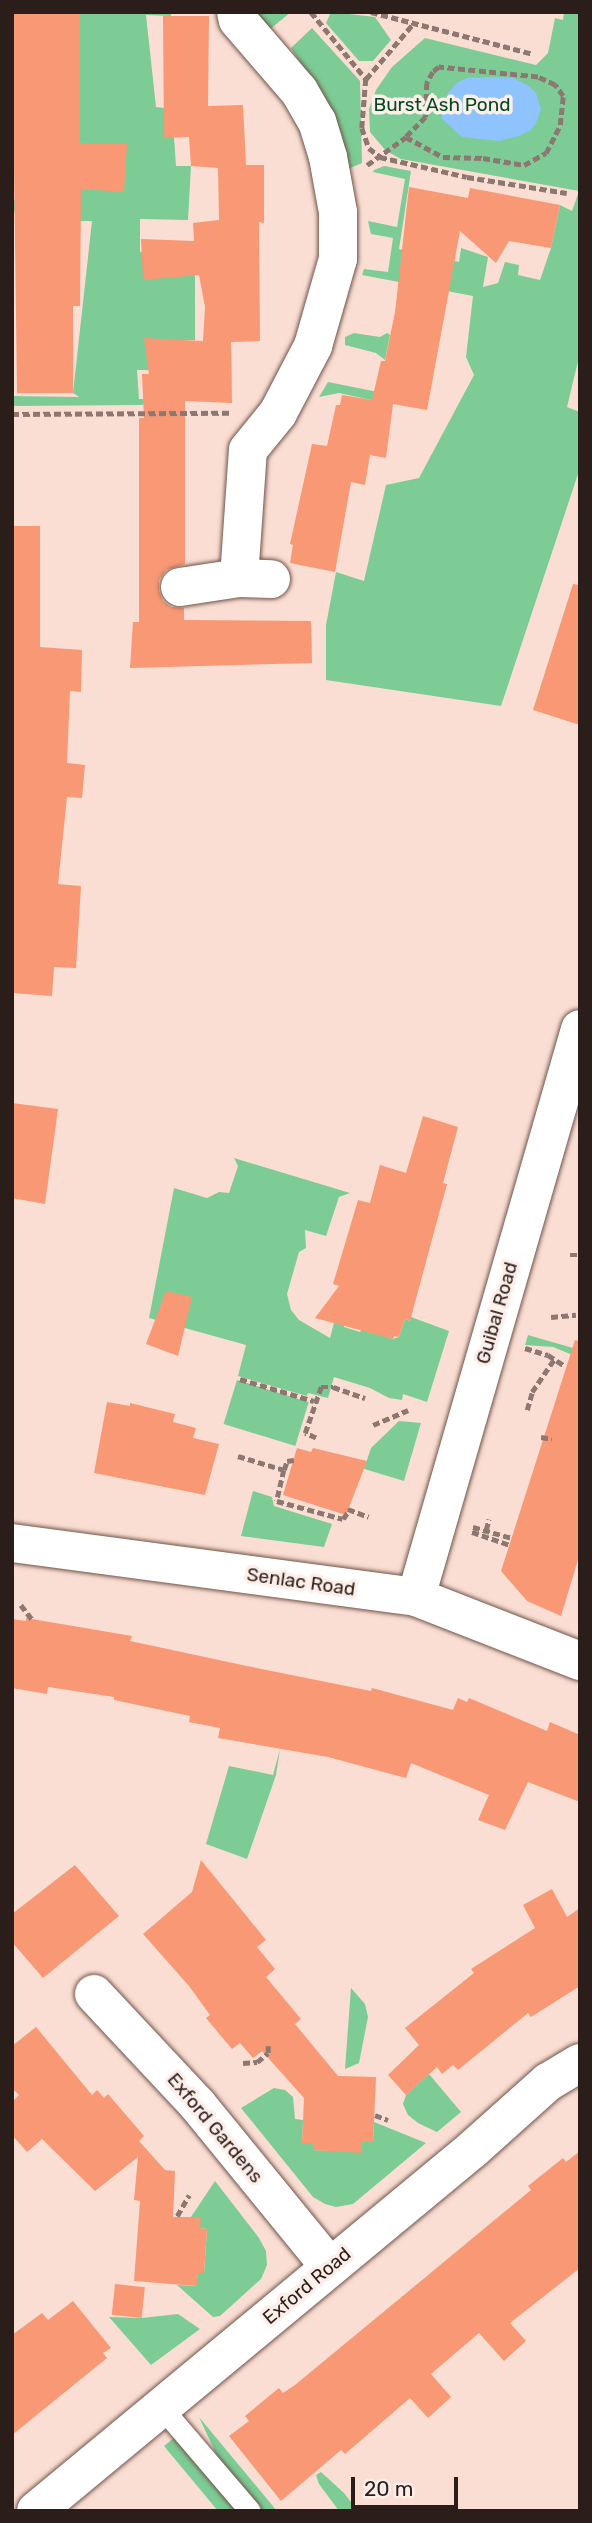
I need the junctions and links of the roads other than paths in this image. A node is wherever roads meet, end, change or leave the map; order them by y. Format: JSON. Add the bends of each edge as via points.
{"nodes":[{"id":1,"x":236,"y":12,"type":"edge"},
{"id":2,"x":180,"y":587,"type":"dead end"},
{"id":3,"x":580,"y":1029,"type":"edge"},
{"id":4,"x":12,"y":1543,"type":"edge"},
{"id":5,"x":415,"y":1597,"type":"junction"},
{"id":6,"x":580,"y":1661,"type":"edge"},
{"id":7,"x":94,"y":1994,"type":"dead end"},
{"id":8,"x":580,"y":2063,"type":"edge"},
{"id":9,"x":330,"y":2267,"type":"junction"},
{"id":10,"x":162,"y":2408,"type":"junction"},
{"id":11,"x":36,"y":2511,"type":"edge"},
{"id":12,"x":250,"y":2511,"type":"edge"}],
"edges":[{"from":1,"to":2,"type":"street","via":[[299,90],[317,121],[338,212],[338,259],[313,346],[278,413],[248,450],[255,579]]},
{"from":3,"to":5,"type":"street","name":"Guibal Road"},
{"from":4,"to":5,"type":"street","name":"Senlac Road"},
{"from":5,"to":6,"type":"street","name":"Senlac Road"},
{"from":7,"to":9,"type":"street","name":"Exford Gardens","via":[[197,2104]]},
{"from":8,"to":9,"type":"street","name":"Exford Road","via":[[548,2082]]},
{"from":9,"to":10,"type":"street","name":"Exford Road"},
{"from":10,"to":11,"type":"street","name":"Exford Road"},
{"from":10,"to":12,"type":"lane"}]}
